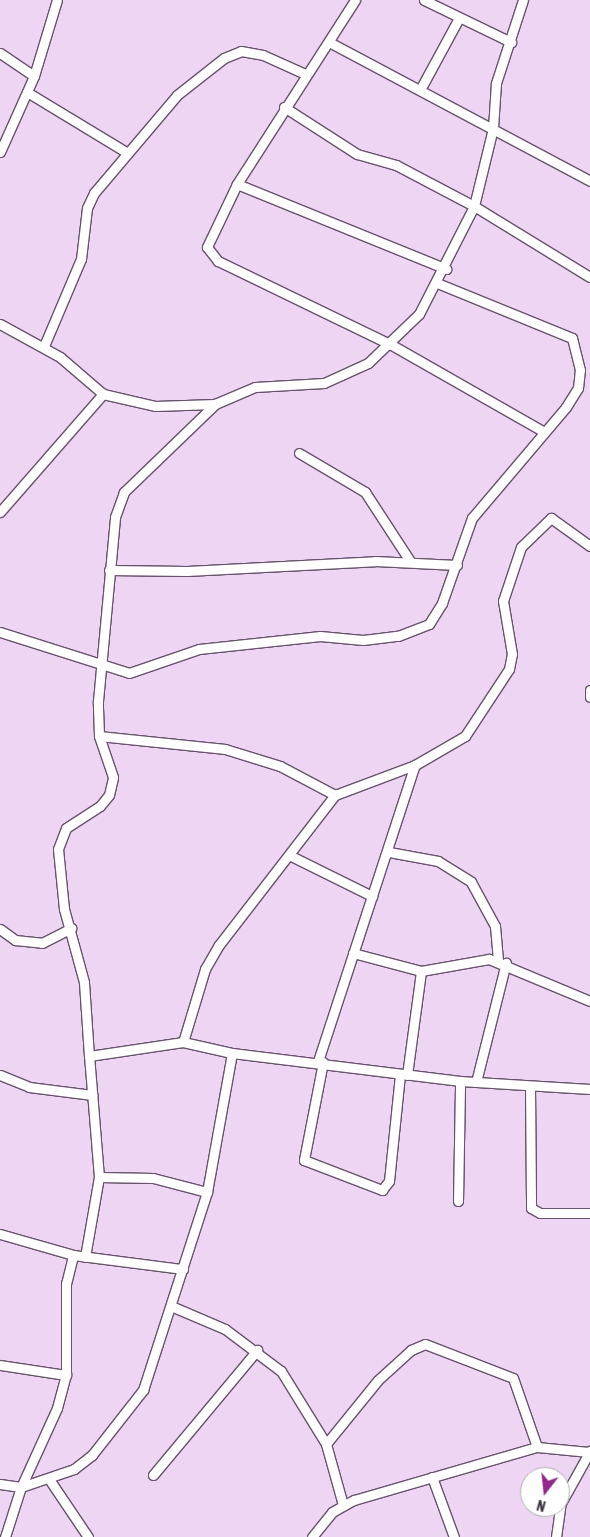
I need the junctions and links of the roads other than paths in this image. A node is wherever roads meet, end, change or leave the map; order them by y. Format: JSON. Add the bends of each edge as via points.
{"nodes":[{"id":1,"x":57,"y":0,"type":"edge"},
{"id":2,"x":355,"y":0,"type":"edge"},
{"id":3,"x":424,"y":0,"type":"edge"},
{"id":4,"x":523,"y":0,"type":"edge"},
{"id":5,"x":459,"y":18,"type":"junction"},
{"id":6,"x":329,"y":42,"type":"junction"},
{"id":7,"x":511,"y":42,"type":"junction"},
{"id":8,"x":0,"y":53,"type":"edge"},
{"id":9,"x":305,"y":74,"type":"junction"},
{"id":10,"x":34,"y":76,"type":"junction"},
{"id":11,"x":421,"y":88,"type":"junction"},
{"id":12,"x":27,"y":92,"type":"junction"},
{"id":13,"x":284,"y":107,"type":"junction"},
{"id":14,"x":493,"y":128,"type":"junction"},
{"id":15,"x":0,"y":152,"type":"edge"},
{"id":16,"x":126,"y":152,"type":"junction"},
{"id":17,"x":590,"y":181,"type":"edge"},
{"id":18,"x":237,"y":184,"type":"junction"},
{"id":19,"x":474,"y":206,"type":"junction"},
{"id":20,"x":446,"y":268,"type":"junction"},
{"id":21,"x":590,"y":277,"type":"edge"},
{"id":22,"x":437,"y":283,"type":"junction"},
{"id":23,"x":0,"y":324,"type":"edge"},
{"id":24,"x":390,"y":344,"type":"junction"},
{"id":25,"x":44,"y":346,"type":"junction"},
{"id":26,"x":103,"y":394,"type":"junction"},
{"id":27,"x":215,"y":404,"type":"junction"},
{"id":28,"x":544,"y":432,"type":"junction"},
{"id":29,"x":299,"y":453,"type":"dead end"},
{"id":30,"x":0,"y":512,"type":"edge"},
{"id":31,"x":590,"y":546,"type":"edge"},
{"id":32,"x":410,"y":561,"type":"junction"},
{"id":33,"x":457,"y":565,"type":"junction"},
{"id":34,"x":109,"y":570,"type":"junction"},
{"id":35,"x":0,"y":632,"type":"edge"},
{"id":36,"x":102,"y":663,"type":"junction"},
{"id":37,"x":590,"y":690,"type":"edge"},
{"id":38,"x":590,"y":697,"type":"edge"},
{"id":39,"x":99,"y":736,"type":"junction"},
{"id":40,"x":415,"y":765,"type":"junction"},
{"id":41,"x":335,"y":795,"type":"junction"},
{"id":42,"x":388,"y":852,"type":"junction"},
{"id":43,"x":289,"y":855,"type":"junction"},
{"id":44,"x":372,"y":896,"type":"junction"},
{"id":45,"x":71,"y":928,"type":"junction"},
{"id":46,"x":0,"y":929,"type":"edge"},
{"id":47,"x":353,"y":953,"type":"junction"},
{"id":48,"x":502,"y":962,"type":"junction"},
{"id":49,"x":421,"y":971,"type":"junction"},
{"id":50,"x":590,"y":1001,"type":"edge"},
{"id":51,"x":183,"y":1042,"type":"junction"},
{"id":52,"x":232,"y":1053,"type":"junction"},
{"id":53,"x":89,"y":1056,"type":"junction"},
{"id":54,"x":320,"y":1062,"type":"junction"},
{"id":55,"x":0,"y":1075,"type":"edge"},
{"id":56,"x":403,"y":1075,"type":"junction"},
{"id":57,"x":460,"y":1081,"type":"junction"},
{"id":58,"x":476,"y":1082,"type":"junction"},
{"id":59,"x":530,"y":1086,"type":"junction"},
{"id":60,"x":590,"y":1089,"type":"edge"},
{"id":61,"x":92,"y":1095,"type":"junction"},
{"id":62,"x":99,"y":1177,"type":"junction"},
{"id":63,"x":207,"y":1192,"type":"junction"},
{"id":64,"x":458,"y":1201,"type":"dead end"},
{"id":65,"x":590,"y":1213,"type":"edge"},
{"id":66,"x":0,"y":1234,"type":"edge"},
{"id":67,"x":73,"y":1255,"type":"junction"},
{"id":68,"x":85,"y":1257,"type":"junction"},
{"id":69,"x":183,"y":1269,"type":"junction"},
{"id":70,"x":171,"y":1306,"type":"junction"},
{"id":71,"x":257,"y":1350,"type":"junction"},
{"id":72,"x":0,"y":1365,"type":"edge"},
{"id":73,"x":66,"y":1375,"type":"junction"},
{"id":74,"x":326,"y":1444,"type":"junction"},
{"id":75,"x":537,"y":1447,"type":"junction"},
{"id":76,"x":589,"y":1452,"type":"edge"},
{"id":77,"x":153,"y":1475,"type":"dead end"},
{"id":78,"x":432,"y":1477,"type":"junction"},
{"id":79,"x":49,"y":1479,"type":"junction"},
{"id":80,"x":0,"y":1484,"type":"edge"},
{"id":81,"x":21,"y":1487,"type":"junction"},
{"id":82,"x":343,"y":1505,"type":"junction"},
{"id":83,"x":6,"y":1537,"type":"edge"},
{"id":84,"x":88,"y":1537,"type":"edge"},
{"id":85,"x":312,"y":1537,"type":"edge"},
{"id":86,"x":454,"y":1537,"type":"edge"},
{"id":87,"x":556,"y":1537,"type":"edge"}],
"edges":[{"from":1,"to":10,"type":"street"},
{"from":2,"to":6,"type":"street"},
{"from":3,"to":5,"type":"street"},
{"from":4,"to":7,"type":"street"},
{"from":5,"to":7,"type":"street"},
{"from":5,"to":11,"type":"street"},
{"from":6,"to":9,"type":"street"},
{"from":6,"to":11,"type":"street"},
{"from":7,"to":14,"type":"street","via":[[496,83]]},
{"from":8,"to":10,"type":"street"},
{"from":9,"to":13,"type":"street"},
{"from":9,"to":16,"type":"street","via":[[263,55],[232,53],[193,80]]},
{"from":10,"to":12,"type":"street"},
{"from":11,"to":14,"type":"street"},
{"from":12,"to":15,"type":"street"},
{"from":12,"to":16,"type":"street"},
{"from":13,"to":18,"type":"street"},
{"from":13,"to":19,"type":"street","via":[[357,154],[396,165]]},
{"from":14,"to":17,"type":"street"},
{"from":14,"to":19,"type":"street"},
{"from":16,"to":25,"type":"street","via":[[87,208],[81,259]]},
{"from":18,"to":20,"type":"street"},
{"from":18,"to":24,"type":"street","via":[[207,247],[218,261]]},
{"from":19,"to":20,"type":"street"},
{"from":19,"to":21,"type":"street"},
{"from":20,"to":22,"type":"street"},
{"from":22,"to":24,"type":"street","via":[[419,314]]},
{"from":22,"to":28,"type":"street","via":[[572,338],[580,370],[578,388]]},
{"from":23,"to":25,"type":"street"},
{"from":24,"to":27,"type":"street","via":[[345,377],[324,383],[255,386]]},
{"from":24,"to":28,"type":"street"},
{"from":25,"to":26,"type":"street"},
{"from":26,"to":27,"type":"street","via":[[155,406]]},
{"from":26,"to":30,"type":"street"},
{"from":27,"to":34,"type":"street","via":[[124,492],[115,517]]},
{"from":28,"to":33,"type":"street","via":[[483,499],[472,518]]},
{"from":29,"to":32,"type":"street","via":[[365,492]]},
{"from":31,"to":40,"type":"street","via":[[551,518],[521,547],[504,602],[512,654],[509,669],[465,736]]},
{"from":32,"to":33,"type":"street"},
{"from":32,"to":34,"type":"street"},
{"from":33,"to":36,"type":"street","via":[[437,614],[416,631],[364,640],[320,636],[199,649],[129,673]]},
{"from":34,"to":36,"type":"street"},
{"from":35,"to":36,"type":"street"},
{"from":36,"to":39,"type":"street"},
{"from":37,"to":38,"type":"street"},
{"from":39,"to":41,"type":"street","via":[[225,750],[280,766]]},
{"from":39,"to":45,"type":"street","via":[[110,762],[109,795],[100,806],[66,828],[58,849],[64,909]]},
{"from":40,"to":41,"type":"street"},
{"from":40,"to":42,"type":"street"},
{"from":41,"to":43,"type":"street"},
{"from":42,"to":44,"type":"street"},
{"from":42,"to":48,"type":"street","via":[[438,861],[471,882],[495,926]]},
{"from":43,"to":44,"type":"street"},
{"from":43,"to":51,"type":"street","via":[[205,969]]},
{"from":44,"to":47,"type":"street"},
{"from":45,"to":46,"type":"street","via":[[42,942],[15,940]]},
{"from":45,"to":53,"type":"street","via":[[84,982]]},
{"from":47,"to":49,"type":"street"},
{"from":47,"to":54,"type":"street"},
{"from":48,"to":49,"type":"street","via":[[480,959]]},
{"from":48,"to":50,"type":"street"},
{"from":48,"to":58,"type":"street"},
{"from":49,"to":56,"type":"street"},
{"from":51,"to":52,"type":"street"},
{"from":51,"to":53,"type":"street"},
{"from":52,"to":54,"type":"street"},
{"from":52,"to":63,"type":"street"},
{"from":53,"to":61,"type":"street"},
{"from":54,"to":56,"type":"street"},
{"from":54,"to":56,"type":"street","via":[[304,1160],[382,1190],[389,1181]]},
{"from":55,"to":61,"type":"street","via":[[29,1086]]},
{"from":56,"to":57,"type":"street"},
{"from":57,"to":58,"type":"street"},
{"from":57,"to":64,"type":"street"},
{"from":58,"to":59,"type":"street"},
{"from":59,"to":60,"type":"street"},
{"from":59,"to":65,"type":"street","via":[[531,1208],[540,1213]]},
{"from":61,"to":62,"type":"street"},
{"from":62,"to":63,"type":"street","via":[[153,1178]]},
{"from":62,"to":68,"type":"street"},
{"from":63,"to":69,"type":"street"},
{"from":66,"to":67,"type":"street"},
{"from":67,"to":68,"type":"street"},
{"from":67,"to":73,"type":"street","via":[[66,1284]]},
{"from":68,"to":69,"type":"street"},
{"from":69,"to":70,"type":"street"},
{"from":70,"to":71,"type":"street","via":[[205,1318]]},
{"from":70,"to":79,"type":"street","via":[[143,1390],[117,1428],[92,1455]]},
{"from":71,"to":74,"type":"street","via":[[293,1387]]},
{"from":71,"to":77,"type":"street"},
{"from":72,"to":73,"type":"street"},
{"from":73,"to":81,"type":"street","via":[[57,1408]]},
{"from":74,"to":75,"type":"street","via":[[378,1380],[411,1350],[425,1344],[513,1378]]},
{"from":74,"to":82,"type":"street"},
{"from":75,"to":76,"type":"street"},
{"from":75,"to":78,"type":"street"},
{"from":76,"to":87,"type":"street","via":[[561,1503]]},
{"from":78,"to":82,"type":"street"},
{"from":78,"to":86,"type":"street"},
{"from":79,"to":81,"type":"street"},
{"from":79,"to":84,"type":"street"},
{"from":80,"to":81,"type":"street"},
{"from":81,"to":83,"type":"street"},
{"from":82,"to":85,"type":"street"}]}
